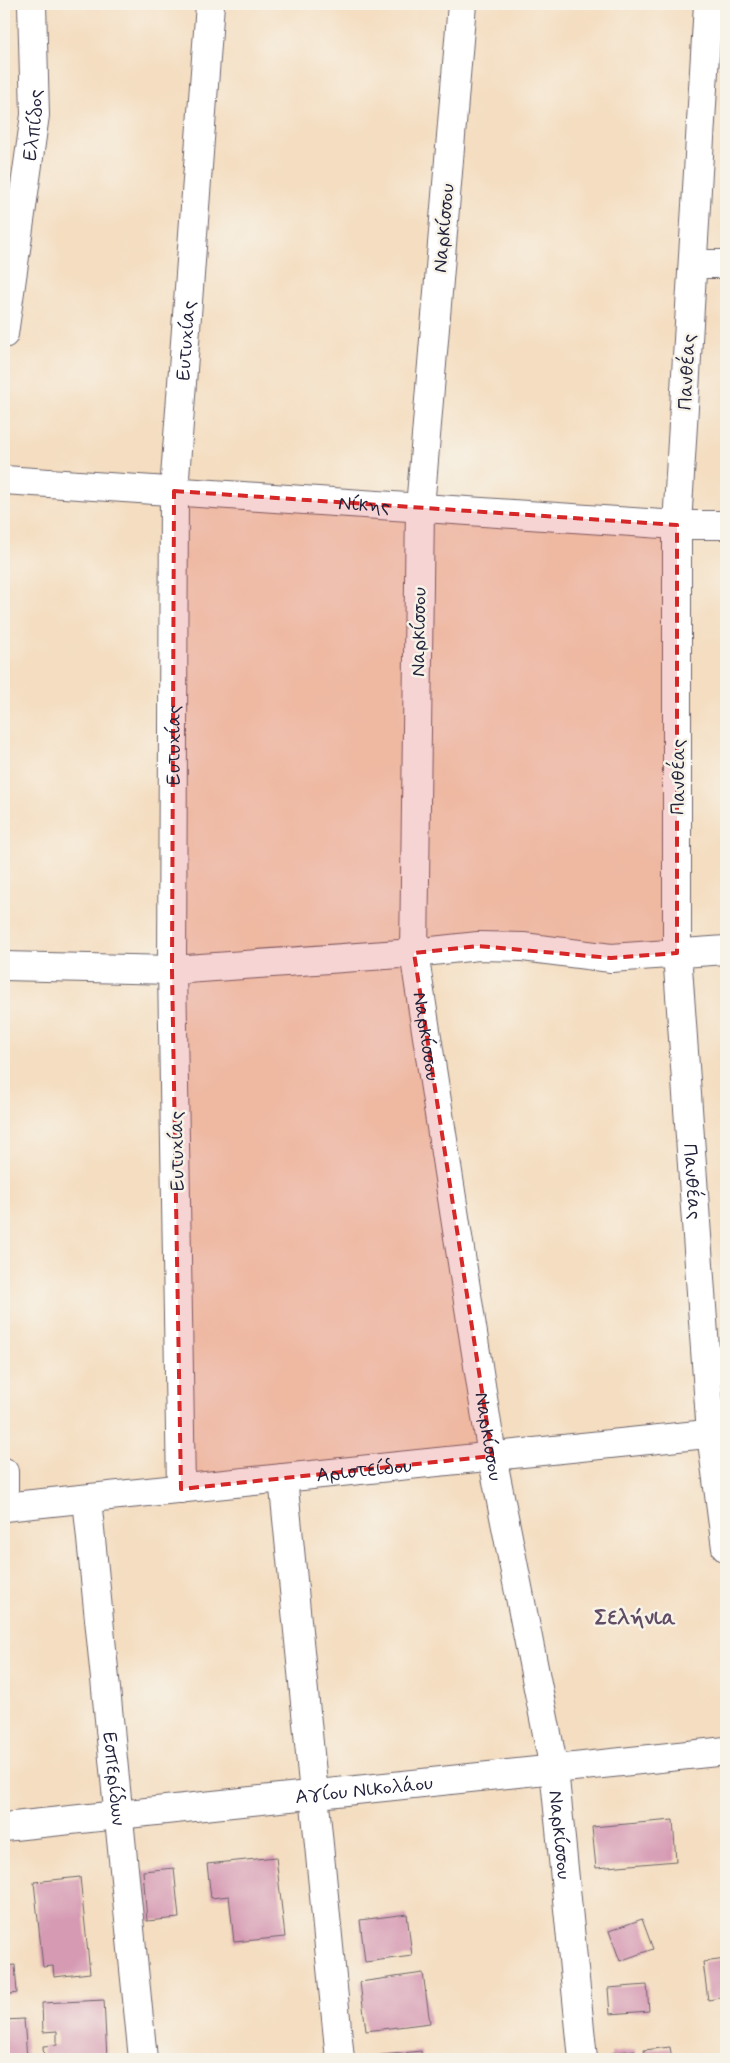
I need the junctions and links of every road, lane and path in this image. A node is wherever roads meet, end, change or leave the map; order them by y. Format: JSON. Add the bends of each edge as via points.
{"nodes":[{"id":1,"x":32,"y":4,"type":"edge"},
{"id":2,"x":210,"y":4,"type":"edge"},
{"id":3,"x":462,"y":4,"type":"edge"},
{"id":4,"x":708,"y":4,"type":"edge"},
{"id":5,"x":693,"y":264,"type":"junction"},
{"id":6,"x":726,"y":264,"type":"edge"},
{"id":7,"x":4,"y":334,"type":"edge"},
{"id":8,"x":4,"y":480,"type":"edge"},
{"id":9,"x":174,"y":491,"type":"junction"},
{"id":10,"x":420,"y":508,"type":"junction"},
{"id":11,"x":726,"y":525,"type":"edge"},
{"id":12,"x":677,"y":526,"type":"junction"},
{"id":13,"x":726,"y":950,"type":"edge"},
{"id":14,"x":414,"y":953,"type":"junction"},
{"id":15,"x":677,"y":953,"type":"junction"},
{"id":16,"x":4,"y":966,"type":"edge"},
{"id":17,"x":172,"y":970,"type":"junction"},
{"id":18,"x":718,"y":1433,"type":"edge"},
{"id":19,"x":492,"y":1456,"type":"junction"},
{"id":20,"x":4,"y":1472,"type":"edge"},
{"id":21,"x":283,"y":1478,"type":"junction"},
{"id":22,"x":182,"y":1489,"type":"junction"},
{"id":23,"x":87,"y":1498,"type":"junction"},
{"id":24,"x":4,"y":1507,"type":"edge"},
{"id":25,"x":726,"y":1548,"type":"edge"},
{"id":26,"x":726,"y":1751,"type":"edge"},
{"id":27,"x":554,"y":1769,"type":"junction"},
{"id":28,"x":314,"y":1794,"type":"junction"},
{"id":29,"x":119,"y":1815,"type":"junction"},
{"id":30,"x":4,"y":1827,"type":"edge"},
{"id":31,"x":143,"y":2059,"type":"edge"},
{"id":32,"x":340,"y":2059,"type":"edge"},
{"id":33,"x":583,"y":2059,"type":"edge"}],
"edges":[{"from":1,"to":7,"type":"street","name":"Ελπίδος","via":[[35,114]]},
{"from":2,"to":9,"type":"street","name":"Ευτυχίας"},
{"from":3,"to":10,"type":"street","name":"Ναρκίσσου"},
{"from":4,"to":5,"type":"street","name":"Πανθέας"},
{"from":5,"to":6,"type":"street"},
{"from":5,"to":12,"type":"street","name":"Πανθέας"},
{"from":8,"to":9,"type":"street","name":"Νίκης"},
{"from":9,"to":10,"type":"street","name":"Νίκης"},
{"from":9,"to":17,"type":"street","name":"Ευτυχίας"},
{"from":10,"to":12,"type":"street","name":"Νίκης"},
{"from":10,"to":14,"type":"street","name":"Ναρκίσσου"},
{"from":11,"to":12,"type":"street","name":"Νίκης"},
{"from":12,"to":15,"type":"street","name":"Πανθέας"},
{"from":13,"to":15,"type":"street"},
{"from":14,"to":15,"type":"street","via":[[478,946],[523,947],[611,958]]},
{"from":14,"to":17,"type":"street"},
{"from":14,"to":19,"type":"street","name":"Ναρκίσσου"},
{"from":15,"to":18,"type":"street","name":"Πανθέας"},
{"from":16,"to":17,"type":"street"},
{"from":17,"to":22,"type":"street","name":"Ευτυχίας"},
{"from":18,"to":19,"type":"street","name":"Αριστείδου"},
{"from":18,"to":25,"type":"street","name":"Πανθέας"},
{"from":19,"to":21,"type":"street","name":"Αριστείδου"},
{"from":19,"to":27,"type":"street","name":"Ναρκίσσου"},
{"from":20,"to":24,"type":"street"},
{"from":21,"to":22,"type":"street","name":"Αριστείδου"},
{"from":21,"to":28,"type":"street"},
{"from":22,"to":23,"type":"street","name":"Αριστείδου"},
{"from":23,"to":24,"type":"street","name":"Αριστείδου"},
{"from":23,"to":29,"type":"street","name":"Εσπερίδων"},
{"from":26,"to":27,"type":"street","name":"Αγίου Νικολάου"},
{"from":27,"to":28,"type":"street","name":"Αγίου Νικολάου"},
{"from":27,"to":33,"type":"street","name":"Ναρκίσσου"},
{"from":28,"to":29,"type":"street","name":"Αγίου Νικολάου"},
{"from":28,"to":32,"type":"street"},
{"from":29,"to":30,"type":"street","name":"Αγίου Νικολάου"},
{"from":29,"to":31,"type":"street","name":"Εσπερίδων"}]}
